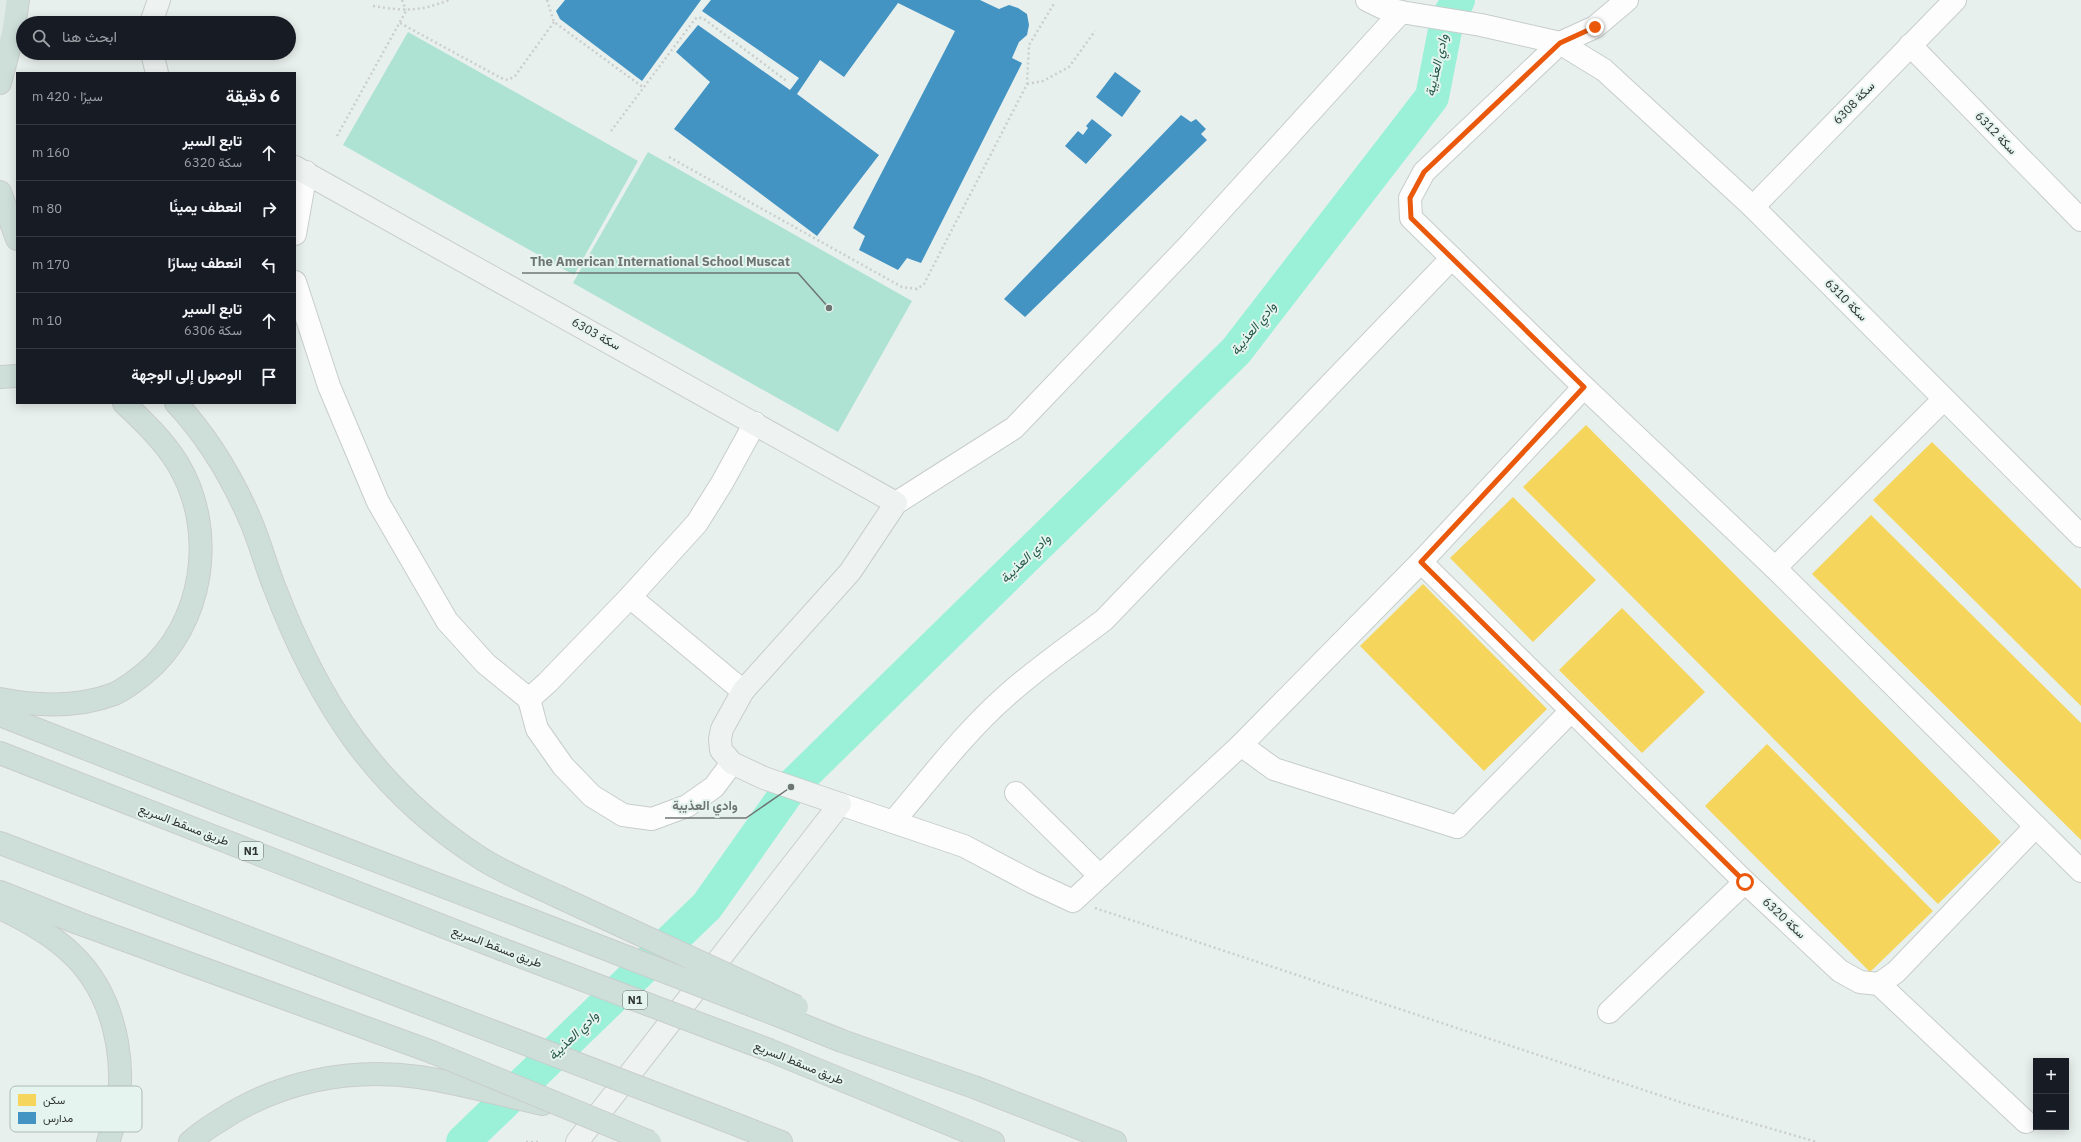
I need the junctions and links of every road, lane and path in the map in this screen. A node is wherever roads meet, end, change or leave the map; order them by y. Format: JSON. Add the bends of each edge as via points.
{"nodes":[{"id":1,"x":9,"y":0,"type":"edge"},
{"id":2,"x":18,"y":0,"type":"edge"},
{"id":3,"x":159,"y":0,"type":"edge"},
{"id":4,"x":402,"y":0,"type":"edge"},
{"id":5,"x":450,"y":0,"type":"edge"},
{"id":6,"x":547,"y":0,"type":"edge"},
{"id":7,"x":1367,"y":0,"type":"edge"},
{"id":8,"x":1627,"y":0,"type":"edge"},
{"id":9,"x":1955,"y":0,"type":"edge"},
{"id":10,"x":1055,"y":2,"type":"dead end"},
{"id":11,"x":373,"y":6,"type":"dead end"},
{"id":12,"x":406,"y":11,"type":"junction"},
{"id":13,"x":1401,"y":12,"type":"junction"},
{"id":14,"x":154,"y":16,"type":"edge"},
{"id":15,"x":554,"y":22,"type":"junction"},
{"id":16,"x":400,"y":23,"type":"junction"},
{"id":17,"x":0,"y":29,"type":"edge"},
{"id":18,"x":1094,"y":31,"type":"dead end"},
{"id":19,"x":1560,"y":43,"type":"junction"},
{"id":20,"x":1910,"y":46,"type":"junction"},
{"id":21,"x":154,"y":60,"type":"edge"},
{"id":22,"x":157,"y":72,"type":"edge"},
{"id":23,"x":788,"y":82,"type":"dead end"},
{"id":24,"x":0,"y":83,"type":"edge"},
{"id":25,"x":1027,"y":84,"type":"junction"},
{"id":26,"x":644,"y":88,"type":"junction"},
{"id":27,"x":611,"y":131,"type":"dead end"},
{"id":28,"x":337,"y":136,"type":"dead end"},
{"id":29,"x":669,"y":157,"type":"dead end"},
{"id":30,"x":300,"y":170,"type":"edge"},
{"id":31,"x":0,"y":192,"type":"edge"},
{"id":32,"x":1753,"y":207,"type":"junction"},
{"id":33,"x":2081,"y":220,"type":"edge"},
{"id":34,"x":296,"y":221,"type":"edge"},
{"id":35,"x":16,"y":236,"type":"edge"},
{"id":36,"x":1452,"y":258,"type":"junction"},
{"id":37,"x":296,"y":285,"type":"edge"},
{"id":38,"x":16,"y":376,"type":"edge"},
{"id":39,"x":0,"y":377,"type":"edge"},
{"id":40,"x":1584,"y":387,"type":"junction"},
{"id":41,"x":1944,"y":399,"type":"junction"},
{"id":42,"x":125,"y":404,"type":"edge"},
{"id":43,"x":177,"y":404,"type":"edge"},
{"id":44,"x":755,"y":423,"type":"junction"},
{"id":45,"x":896,"y":503,"type":"junction"},
{"id":46,"x":2081,"y":536,"type":"edge"},
{"id":47,"x":1421,"y":562,"type":"junction"},
{"id":48,"x":1775,"y":568,"type":"junction"},
{"id":49,"x":630,"y":597,"type":"junction"},
{"id":50,"x":742,"y":691,"type":"junction"},
{"id":51,"x":0,"y":699,"type":"edge"},
{"id":52,"x":529,"y":699,"type":"junction"},
{"id":53,"x":1571,"y":711,"type":"junction"},
{"id":54,"x":0,"y":715,"type":"edge"},
{"id":55,"x":1241,"y":745,"type":"junction"},
{"id":56,"x":0,"y":753,"type":"edge"},
{"id":57,"x":732,"y":763,"type":"junction"},
{"id":58,"x":1016,"y":793,"type":"dead end"},
{"id":59,"x":840,"y":804,"type":"junction"},
{"id":60,"x":893,"y":822,"type":"junction"},
{"id":61,"x":2035,"y":827,"type":"junction"},
{"id":62,"x":0,"y":843,"type":"edge"},
{"id":63,"x":2081,"y":871,"type":"edge"},
{"id":64,"x":1100,"y":876,"type":"junction"},
{"id":65,"x":1745,"y":882,"type":"junction"},
{"id":66,"x":0,"y":892,"type":"edge"},
{"id":67,"x":1073,"y":901,"type":"junction"},
{"id":68,"x":0,"y":908,"type":"edge"},
{"id":69,"x":1879,"y":984,"type":"junction"},
{"id":70,"x":1610,"y":1012,"type":"dead end"},
{"id":71,"x":794,"y":1013,"type":"junction"},
{"id":72,"x":120,"y":1086,"type":"edge"},
{"id":73,"x":576,"y":1112,"type":"junction"},
{"id":74,"x":2026,"y":1122,"type":"dead end"},
{"id":75,"x":110,"y":1132,"type":"edge"},
{"id":76,"x":108,"y":1142,"type":"edge"},
{"id":77,"x":190,"y":1142,"type":"edge"},
{"id":78,"x":526,"y":1142,"type":"edge"},
{"id":79,"x":541,"y":1142,"type":"edge"},
{"id":80,"x":577,"y":1142,"type":"edge"},
{"id":81,"x":650,"y":1142,"type":"edge"},
{"id":82,"x":781,"y":1142,"type":"edge"},
{"id":83,"x":994,"y":1142,"type":"edge"},
{"id":84,"x":1115,"y":1142,"type":"edge"},
{"id":85,"x":1817,"y":1142,"type":"edge"}],
"edges":[{"from":1,"to":17,"type":"main road"},
{"from":2,"to":24,"type":"highway","via":[[13,34]]},
{"from":3,"to":14,"type":"street"},
{"from":4,"to":12,"type":"path"},
{"from":5,"to":12,"type":"path"},
{"from":6,"to":15,"type":"path"},
{"from":7,"to":13,"type":"street","name":"سكة 6310"},
{"from":8,"to":19,"type":"street","via":[[1595,27]]},
{"from":9,"to":20,"type":"street","name":"سكة 6308"},
{"from":10,"to":25,"type":"path","via":[[1029,45]]},
{"from":11,"to":12,"type":"path"},
{"from":12,"to":16,"type":"path"},
{"from":13,"to":19,"type":"street","name":"سكة 6310","via":[[1481,25]]},
{"from":13,"to":45,"type":"street","via":[[1191,243],[1014,428]]},
{"from":15,"to":16,"type":"path","via":[[515,76],[508,80]]},
{"from":15,"to":26,"type":"path"},
{"from":16,"to":28,"type":"path"},
{"from":18,"to":25,"type":"path","via":[[1069,67],[1043,81]]},
{"from":19,"to":32,"type":"street","name":"سكة 6310","via":[[1604,70]]},
{"from":19,"to":36,"type":"street","via":[[1424,172],[1410,198],[1411,218]]},
{"from":20,"to":32,"type":"street","name":"سكة 6308"},
{"from":20,"to":33,"type":"street","name":"سكة 6312"},
{"from":21,"to":22,"type":"street"},
{"from":23,"to":26,"type":"path","via":[[698,17]]},
{"from":25,"to":29,"type":"path","via":[[924,284],[916,289],[902,287]]},
{"from":26,"to":27,"type":"path"},
{"from":30,"to":34,"type":"street"},
{"from":30,"to":44,"type":"street","name":"سكة 6303"},
{"from":31,"to":35,"type":"highway"},
{"from":32,"to":41,"type":"street","name":"سكة 6310"},
{"from":36,"to":40,"type":"street"},
{"from":36,"to":60,"type":"street","via":[[1104,620],[1047,661],[1005,696],[963,740]]},
{"from":37,"to":52,"type":"street","via":[[329,386],[378,502],[448,621],[486,664]]},
{"from":38,"to":39,"type":"highway"},
{"from":40,"to":47,"type":"street"},
{"from":40,"to":48,"type":"street"},
{"from":41,"to":46,"type":"street","name":"سكة 6310"},
{"from":41,"to":48,"type":"street"},
{"from":42,"to":51,"type":"highway","via":[[163,442],[178,465],[197,512],[200,567],[195,596],[185,622],[156,664],[136,681],[114,694],[68,704],[33,704]]},
{"from":43,"to":71,"type":"highway","bridge":true,"via":[[220,461],[235,489],[251,522],[299,648],[331,705],[356,744],[396,790],[444,833],[480,858]]},
{"from":44,"to":45,"type":"street","name":"سكة 6303"},
{"from":44,"to":49,"type":"street","via":[[697,523]]},
{"from":45,"to":50,"type":"street","via":[[850,572]]},
{"from":47,"to":53,"type":"street","name":"سكة 6320"},
{"from":47,"to":55,"type":"street"},
{"from":48,"to":61,"type":"street"},
{"from":49,"to":50,"type":"street"},
{"from":49,"to":52,"type":"street"},
{"from":50,"to":57,"type":"street","via":[[720,739],[721,750]]},
{"from":52,"to":57,"type":"street","via":[[537,729],[563,766],[592,796],[624,816],[652,819],[687,806],[714,786]]},
{"from":53,"to":55,"type":"street","via":[[1457,826],[1274,769]]},
{"from":53,"to":65,"type":"street","name":"سكة 6320"},
{"from":54,"to":71,"type":"highway","bridge":true,"via":[[531,920]]},
{"from":55,"to":64,"type":"street"},
{"from":56,"to":83,"type":"highway","name":"طريق مسقط السريع","number":"N1","bridge":true,"via":[[769,1050]]},
{"from":57,"to":59,"type":"street","via":[[764,778]]},
{"from":58,"to":64,"type":"street"},
{"from":59,"to":60,"type":"street"},
{"from":59,"to":80,"type":"street"},
{"from":60,"to":67,"type":"street","via":[[964,846]]},
{"from":61,"to":63,"type":"street"},
{"from":61,"to":69,"type":"street","via":[[1896,972]]},
{"from":62,"to":82,"type":"highway","bridge":true},
{"from":64,"to":67,"type":"street"},
{"from":65,"to":69,"type":"street","name":"سكة 6320","via":[[1840,971],[1860,982]]},
{"from":65,"to":70,"type":"street"},
{"from":66,"to":73,"type":"highway","bridge":true,"via":[[432,1052]]},
{"from":67,"to":85,"type":"path","via":[[1686,1104]]},
{"from":68,"to":72,"type":"highway","via":[[26,920],[72,954],[88,972],[103,999],[114,1029]]},
{"from":69,"to":74,"type":"street"},
{"from":71,"to":84,"type":"highway"},
{"from":73,"to":77,"type":"highway","bridge":true,"via":[[419,1077],[354,1075],[304,1082],[267,1095],[236,1110]]},
{"from":73,"to":81,"type":"highway","bridge":true},
{"from":75,"to":76,"type":"highway"},
{"from":78,"to":79,"type":"path"}]}
